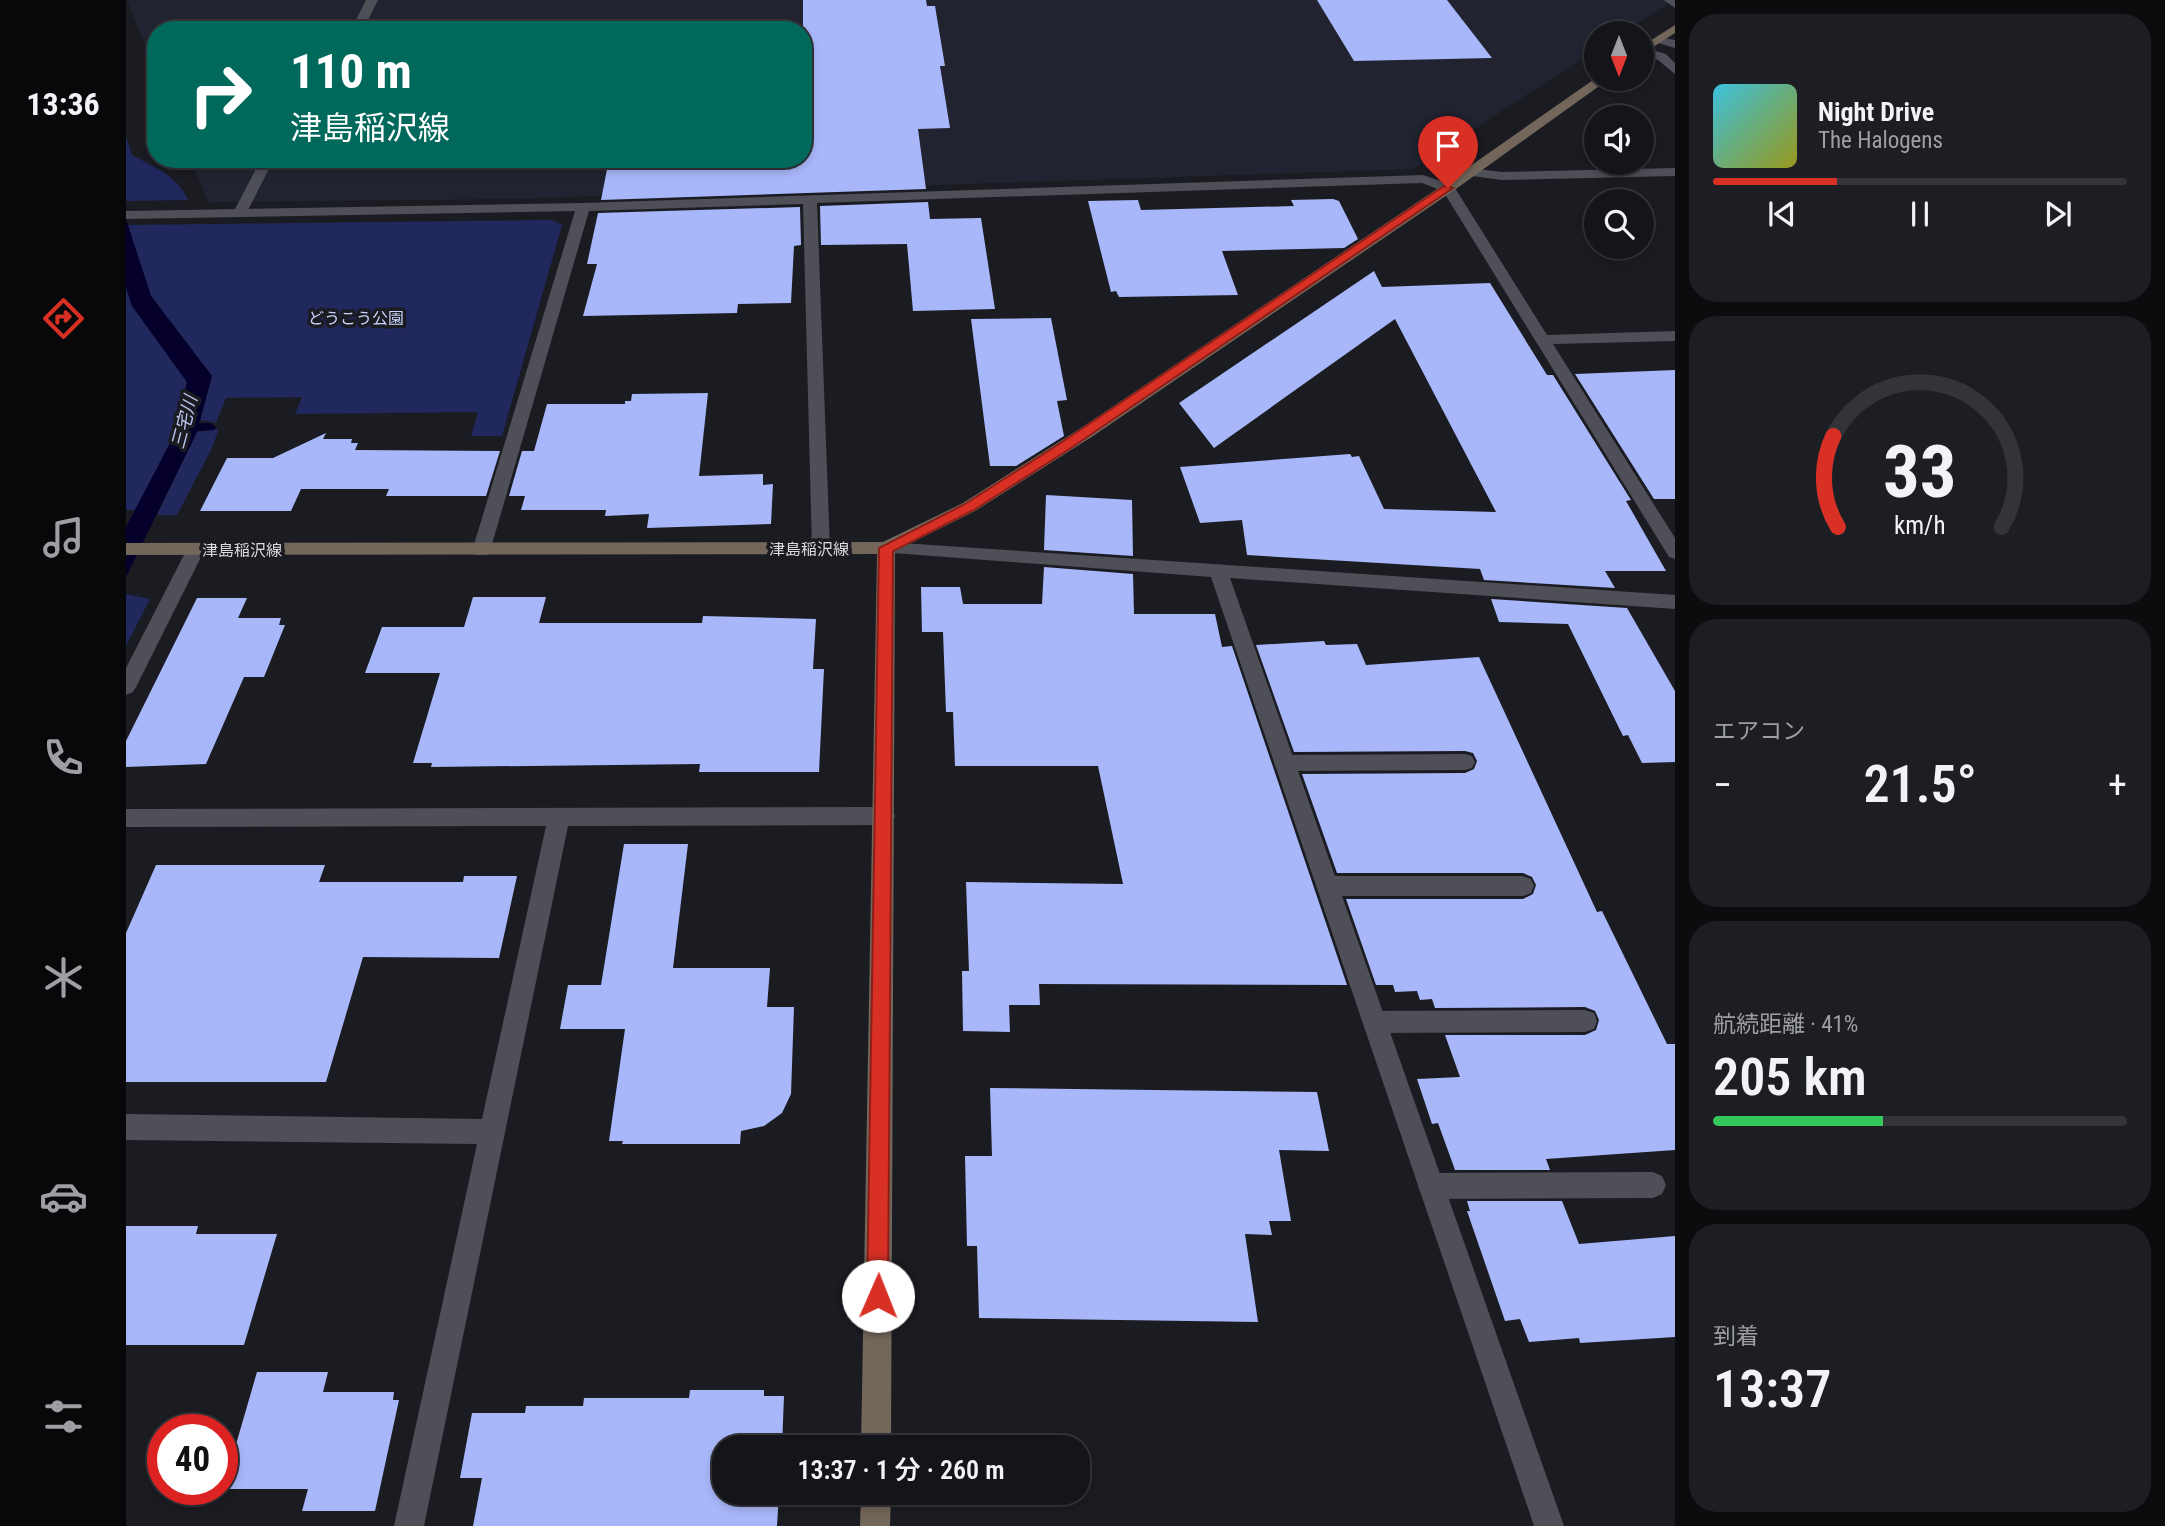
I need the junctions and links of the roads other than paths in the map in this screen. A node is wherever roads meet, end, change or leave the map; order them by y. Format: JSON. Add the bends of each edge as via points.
{"nodes":[{"id":1,"x":372,"y":0,"type":"edge"},
{"id":2,"x":1670,"y":0,"type":"edge"},
{"id":3,"x":1675,"y":5,"type":"edge"},
{"id":4,"x":362,"y":21,"type":"edge"},
{"id":5,"x":1675,"y":28,"type":"edge"},
{"id":6,"x":1659,"y":40,"type":"junction"},
{"id":7,"x":1654,"y":43,"type":"edge"},
{"id":8,"x":1675,"y":44,"type":"edge"},
{"id":9,"x":1654,"y":55,"type":"edge"},
{"id":10,"x":1675,"y":70,"type":"edge"},
{"id":11,"x":1585,"y":91,"type":"edge"},
{"id":12,"x":263,"y":168,"type":"edge"},
{"id":13,"x":1469,"y":172,"type":"junction"},
{"id":14,"x":1675,"y":172,"type":"edge"},
{"id":15,"x":1448,"y":188,"type":"junction"},
{"id":16,"x":810,"y":199,"type":"junction"},
{"id":17,"x":583,"y":207,"type":"junction"},
{"id":18,"x":240,"y":213,"type":"junction"},
{"id":19,"x":126,"y":215,"type":"edge"},
{"id":20,"x":1675,"y":336,"type":"edge"},
{"id":21,"x":1542,"y":340,"type":"junction"},
{"id":22,"x":886,"y":548,"type":"junction"},
{"id":23,"x":126,"y":549,"type":"edge"},
{"id":24,"x":196,"y":549,"type":"junction"},
{"id":25,"x":821,"y":549,"type":"junction"},
{"id":26,"x":481,"y":551,"type":"junction"},
{"id":27,"x":1675,"y":553,"type":"edge"},
{"id":28,"x":1218,"y":570,"type":"junction"},
{"id":29,"x":1675,"y":602,"type":"edge"},
{"id":30,"x":126,"y":687,"type":"edge"},
{"id":31,"x":1465,"y":762,"type":"dead end"},
{"id":32,"x":1285,"y":763,"type":"junction"},
{"id":33,"x":884,"y":816,"type":"junction"},
{"id":34,"x":559,"y":817,"type":"junction"},
{"id":35,"x":126,"y":818,"type":"edge"},
{"id":36,"x":1328,"y":886,"type":"junction"},
{"id":37,"x":1524,"y":886,"type":"dead end"},
{"id":38,"x":1585,"y":1021,"type":"dead end"},
{"id":39,"x":1375,"y":1022,"type":"junction"},
{"id":40,"x":126,"y":1127,"type":"edge"},
{"id":41,"x":492,"y":1132,"type":"junction"},
{"id":42,"x":1653,"y":1185,"type":"dead end"},
{"id":43,"x":1431,"y":1186,"type":"junction"},
{"id":44,"x":876,"y":1435,"type":"edge"},
{"id":45,"x":876,"y":1505,"type":"edge"},
{"id":46,"x":409,"y":1526,"type":"edge"},
{"id":47,"x":875,"y":1526,"type":"edge"},
{"id":48,"x":1549,"y":1526,"type":"edge"}],
"edges":[{"from":1,"to":4,"type":"street"},
{"from":2,"to":3,"type":"street"},
{"from":5,"to":6,"type":"main road"},
{"from":6,"to":7,"type":"main road"},
{"from":6,"to":8,"type":"street"},
{"from":9,"to":10,"type":"street"},
{"from":11,"to":13,"type":"main road","name":"津島稲沢線"},
{"from":12,"to":18,"type":"street"},
{"from":13,"to":14,"type":"street","via":[[1503,176]]},
{"from":13,"to":15,"type":"main road","name":"津島稲沢線"},
{"from":15,"to":16,"type":"street","via":[[1423,179]]},
{"from":15,"to":21,"type":"street"},
{"from":15,"to":22,"type":"main road","name":"津島稲沢線","via":[[1052,454],[969,507]]},
{"from":16,"to":17,"type":"street"},
{"from":16,"to":25,"type":"street"},
{"from":17,"to":18,"type":"street"},
{"from":17,"to":26,"type":"street"},
{"from":18,"to":19,"type":"street"},
{"from":20,"to":21,"type":"street"},
{"from":21,"to":27,"type":"street"},
{"from":22,"to":25,"type":"main road","name":"津島稲沢線"},
{"from":22,"to":28,"type":"street"},
{"from":22,"to":33,"type":"main road"},
{"from":23,"to":24,"type":"main road","name":"津島稲沢線"},
{"from":24,"to":26,"type":"main road","name":"津島稲沢線"},
{"from":24,"to":30,"type":"street"},
{"from":25,"to":26,"type":"main road","name":"津島稲沢線"},
{"from":28,"to":29,"type":"street"},
{"from":28,"to":32,"type":"street"},
{"from":31,"to":32,"type":"street"},
{"from":32,"to":36,"type":"street"},
{"from":33,"to":34,"type":"street"},
{"from":33,"to":44,"type":"main road"},
{"from":34,"to":35,"type":"street"},
{"from":34,"to":41,"type":"street"},
{"from":36,"to":37,"type":"street"},
{"from":36,"to":39,"type":"street"},
{"from":38,"to":39,"type":"street"},
{"from":39,"to":43,"type":"street"},
{"from":40,"to":41,"type":"street"},
{"from":41,"to":46,"type":"street"},
{"from":42,"to":43,"type":"street"},
{"from":43,"to":48,"type":"street"},
{"from":45,"to":47,"type":"main road"}]}
